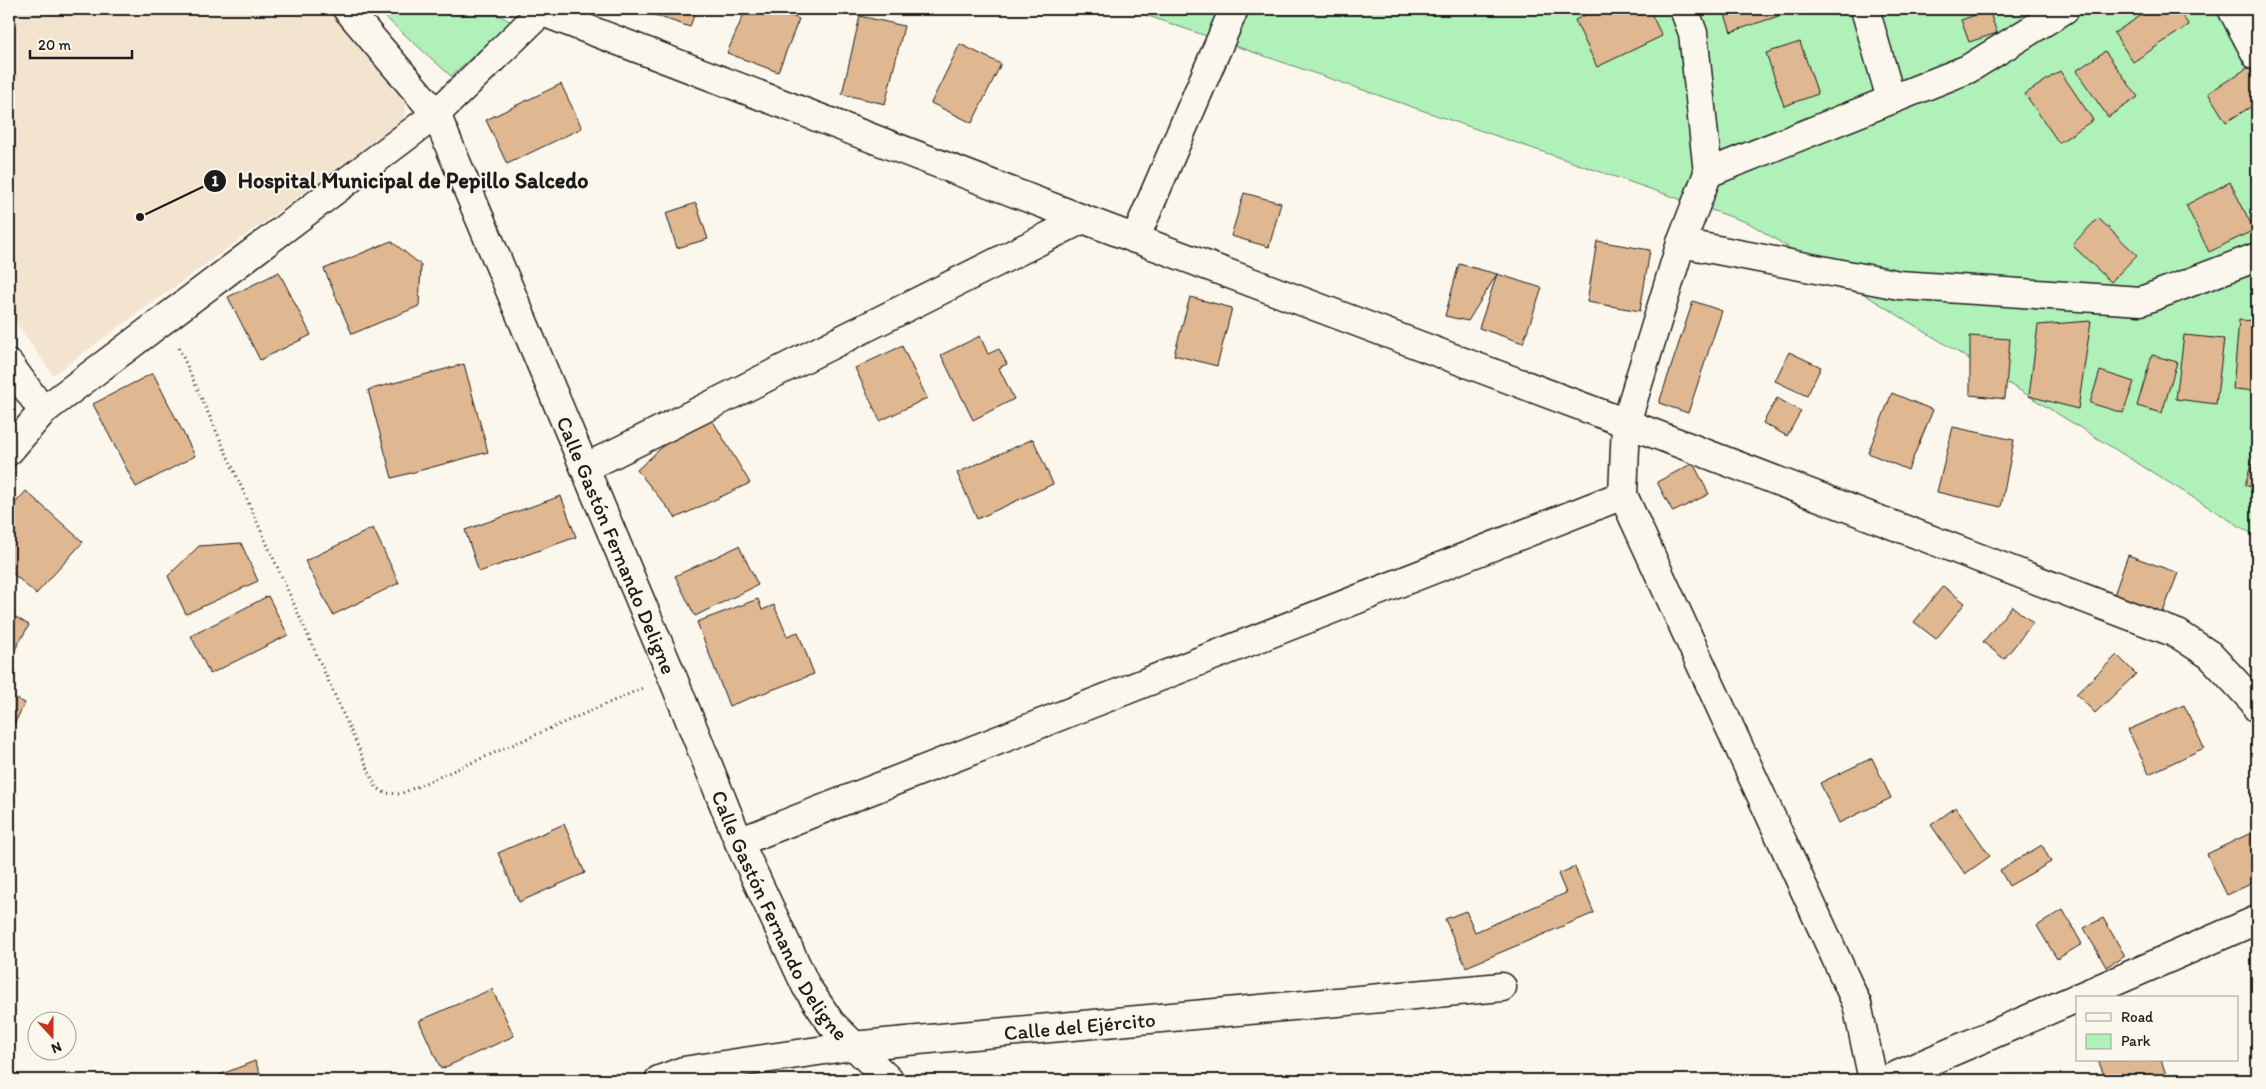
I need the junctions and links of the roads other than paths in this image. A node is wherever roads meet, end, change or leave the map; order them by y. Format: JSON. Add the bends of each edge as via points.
{"nodes":[{"id":1,"x":347,"y":9,"type":"edge"},
{"id":2,"x":1234,"y":9,"type":"edge"},
{"id":3,"x":1684,"y":9,"type":"edge"},
{"id":4,"x":1865,"y":9,"type":"edge"},
{"id":5,"x":2065,"y":9,"type":"edge"},
{"id":6,"x":2232,"y":9,"type":"edge"},
{"id":7,"x":538,"y":10,"type":"edge"},
{"id":8,"x":2257,"y":56,"type":"edge"},
{"id":9,"x":1891,"y":99,"type":"junction"},
{"id":10,"x":436,"y":114,"type":"junction"},
{"id":11,"x":1708,"y":173,"type":"junction"},
{"id":12,"x":1083,"y":219,"type":"junction"},
{"id":13,"x":1136,"y":239,"type":"junction"},
{"id":14,"x":1681,"y":243,"type":"junction"},
{"id":15,"x":2257,"y":257,"type":"edge"},
{"id":16,"x":9,"y":364,"type":"edge"},
{"id":17,"x":43,"y":411,"type":"junction"},
{"id":18,"x":1626,"y":423,"type":"junction"},
{"id":19,"x":9,"y":451,"type":"edge"},
{"id":20,"x":585,"y":468,"type":"junction"},
{"id":21,"x":1623,"y":495,"type":"junction"},
{"id":22,"x":2257,"y":705,"type":"edge"},
{"id":23,"x":739,"y":842,"type":"junction"},
{"id":24,"x":2257,"y":920,"type":"edge"},
{"id":25,"x":1502,"y":986,"type":"dead end"},
{"id":26,"x":2082,"y":996,"type":"edge"},
{"id":27,"x":2076,"y":998,"type":"edge"},
{"id":28,"x":852,"y":1046,"type":"junction"},
{"id":29,"x":676,"y":1077,"type":"edge"},
{"id":30,"x":889,"y":1080,"type":"edge"},
{"id":31,"x":1873,"y":1080,"type":"edge"},
{"id":32,"x":1886,"y":1080,"type":"edge"}],
"edges":[{"from":1,"to":10,"type":"street","name":"Calle Gastón Fernando Deligne"},
{"from":2,"to":13,"type":"street"},
{"from":3,"to":11,"type":"street","via":[[1692,33]]},
{"from":4,"to":9,"type":"street"},
{"from":5,"to":9,"type":"street","via":[[1968,69]]},
{"from":6,"to":8,"type":"street"},
{"from":7,"to":10,"type":"street"},
{"from":7,"to":12,"type":"street"},
{"from":9,"to":11,"type":"street"},
{"from":10,"to":17,"type":"street"},
{"from":10,"to":20,"type":"street","name":"Calle Gastón Fernando Deligne"},
{"from":11,"to":14,"type":"street"},
{"from":12,"to":13,"type":"street"},
{"from":12,"to":20,"type":"street"},
{"from":13,"to":18,"type":"street"},
{"from":14,"to":15,"type":"street","via":[[1898,284],[2141,302]]},
{"from":14,"to":18,"type":"street"},
{"from":16,"to":17,"type":"street"},
{"from":17,"to":19,"type":"street"},
{"from":18,"to":21,"type":"street"},
{"from":18,"to":22,"type":"street","via":[[2178,634],[2210,655]]},
{"from":20,"to":23,"type":"street","name":"Calle Gastón Fernando Deligne"},
{"from":21,"to":23,"type":"street"},
{"from":21,"to":31,"type":"street","via":[[1857,1004]]},
{"from":23,"to":28,"type":"street","name":"Calle Gastón Fernando Deligne","via":[[806,986],[831,1024]]},
{"from":24,"to":26,"type":"street"},
{"from":25,"to":28,"type":"street","name":"Calle del Ejército"},
{"from":27,"to":32,"type":"street"},
{"from":28,"to":29,"type":"street","name":"Calle del Ejército"},
{"from":28,"to":30,"type":"street","name":"Calle Gastón Fernando Deligne"}]}
